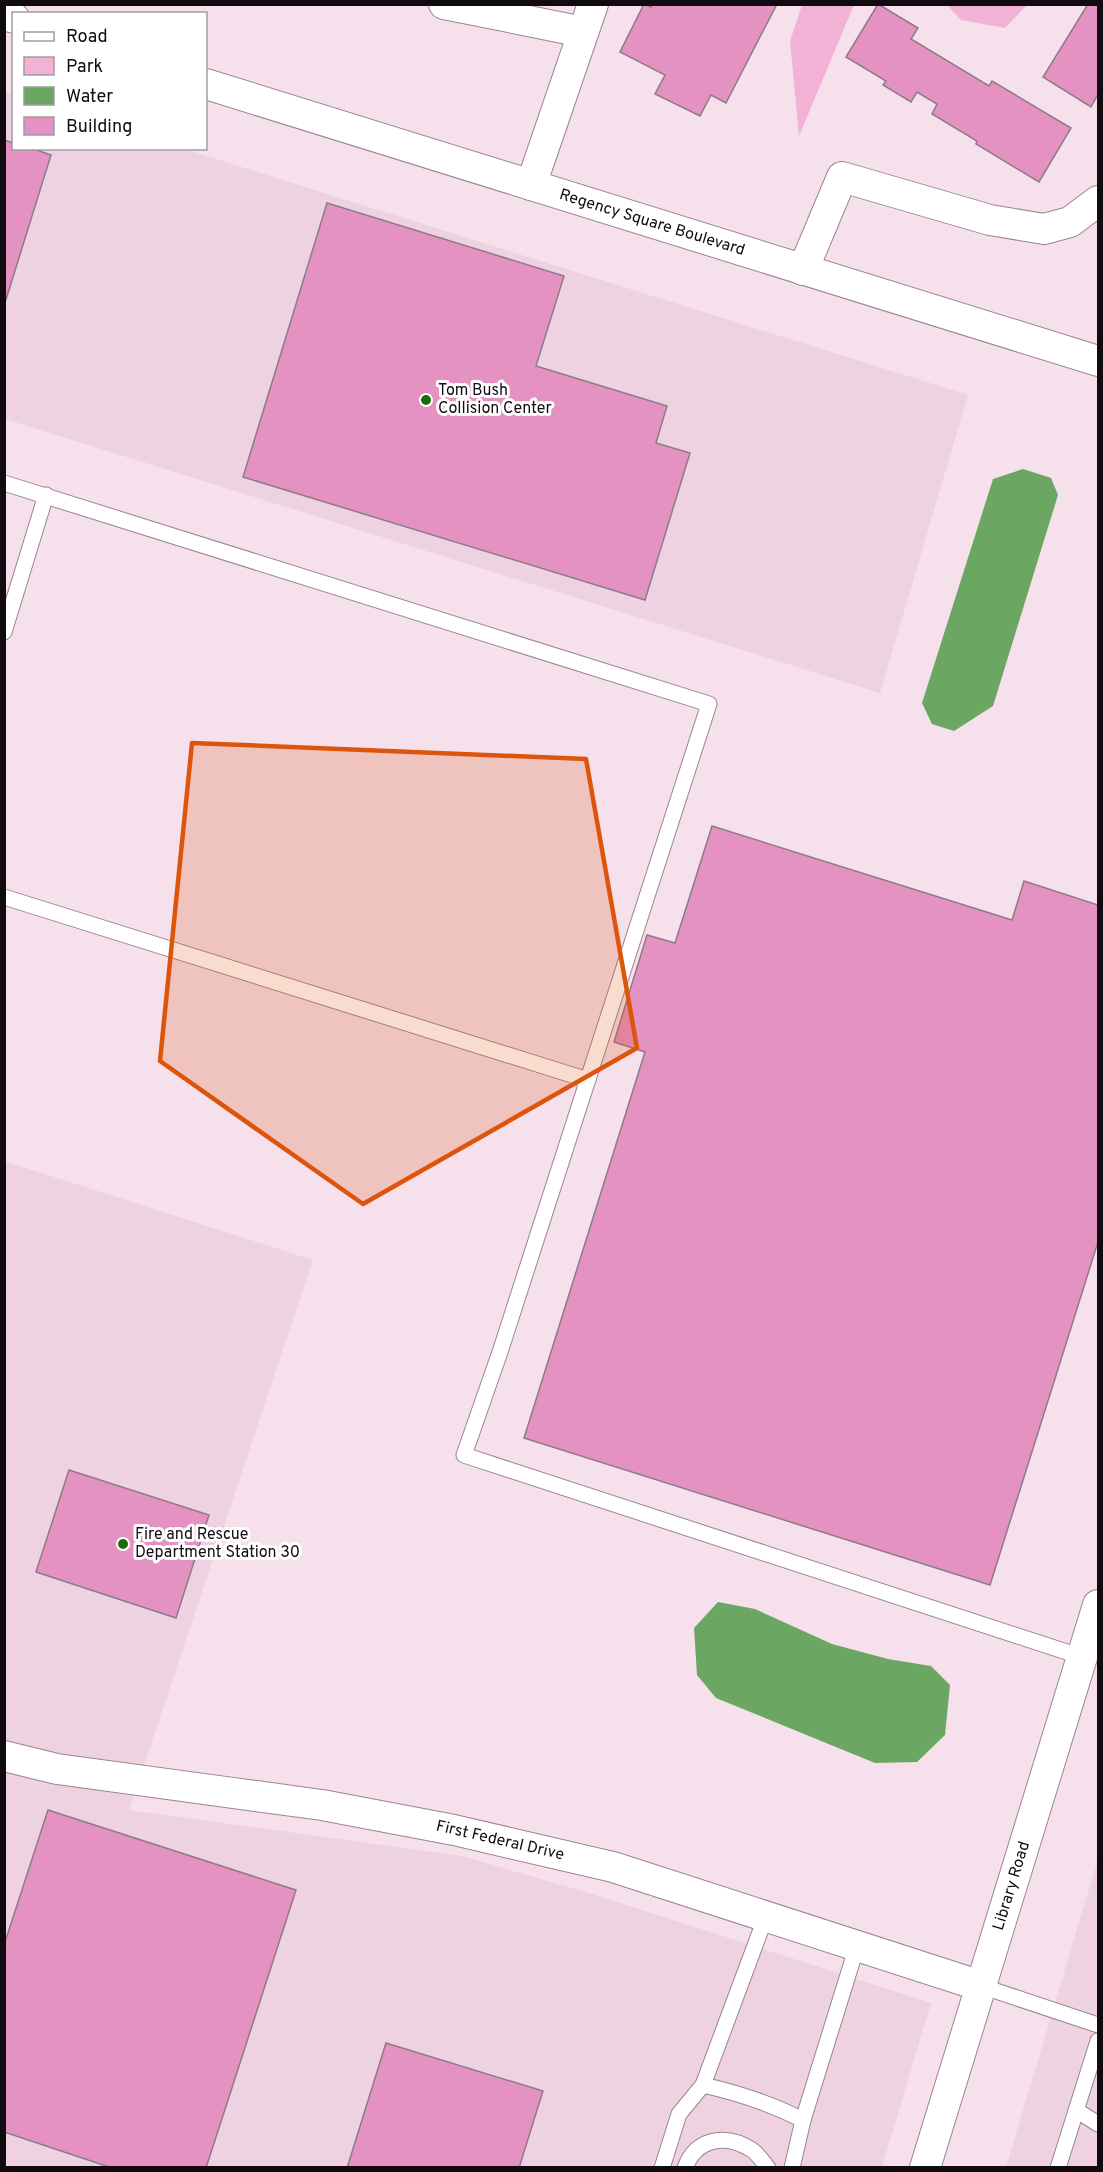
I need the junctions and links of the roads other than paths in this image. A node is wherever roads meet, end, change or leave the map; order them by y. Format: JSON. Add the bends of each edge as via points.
{"nodes":[{"id":1,"x":444,"y":4,"type":"edge"},
{"id":2,"x":588,"y":18,"type":"edge"},
{"id":3,"x":207,"y":84,"type":"edge"},
{"id":4,"x":531,"y":185,"type":"junction"},
{"id":5,"x":1098,"y":201,"type":"edge"},
{"id":6,"x":803,"y":270,"type":"junction"},
{"id":7,"x":1098,"y":361,"type":"edge"},
{"id":8,"x":4,"y":483,"type":"edge"},
{"id":9,"x":46,"y":495,"type":"junction"},
{"id":10,"x":4,"y":632,"type":"edge"},
{"id":11,"x":4,"y":897,"type":"edge"},
{"id":12,"x":588,"y":1080,"type":"junction"},
{"id":13,"x":1098,"y":1605,"type":"edge"},
{"id":14,"x":1082,"y":1657,"type":"junction"},
{"id":15,"x":4,"y":1756,"type":"edge"},
{"id":16,"x":766,"y":1916,"type":"junction"},
{"id":17,"x":857,"y":1946,"type":"junction"},
{"id":18,"x":981,"y":1986,"type":"junction"},
{"id":19,"x":1098,"y":2025,"type":"edge"},
{"id":20,"x":1098,"y":2041,"type":"edge"},
{"id":21,"x":703,"y":2085,"type":"junction"},
{"id":22,"x":1076,"y":2110,"type":"junction"},
{"id":23,"x":803,"y":2120,"type":"junction"},
{"id":24,"x":1098,"y":2124,"type":"edge"},
{"id":25,"x":662,"y":2168,"type":"edge"},
{"id":26,"x":685,"y":2168,"type":"edge"},
{"id":27,"x":768,"y":2168,"type":"edge"},
{"id":28,"x":792,"y":2168,"type":"edge"},
{"id":29,"x":925,"y":2168,"type":"edge"},
{"id":30,"x":1058,"y":2168,"type":"edge"}],
"edges":[{"from":1,"to":2,"type":"street"},
{"from":2,"to":4,"type":"street"},
{"from":3,"to":4,"type":"street","name":"Regency Square Boulevard"},
{"from":4,"to":6,"type":"street","name":"Regency Square Boulevard"},
{"from":5,"to":6,"type":"street","via":[[1070,222],[1044,230],[990,220],[842,177]]},
{"from":6,"to":7,"type":"street","name":"Regency Square Boulevard"},
{"from":8,"to":9,"type":"lane"},
{"from":9,"to":10,"type":"lane"},
{"from":9,"to":12,"type":"lane","via":[[709,704]]},
{"from":11,"to":12,"type":"lane"},
{"from":12,"to":14,"type":"lane","via":[[464,1455]]},
{"from":13,"to":14,"type":"street","name":"Library Road"},
{"from":14,"to":18,"type":"street","name":"Library Road"},
{"from":15,"to":16,"type":"street","name":"First Federal Drive","via":[[57,1770],[322,1805],[454,1830],[614,1867]]},
{"from":16,"to":17,"type":"street","name":"First Federal Drive"},
{"from":16,"to":21,"type":"lane"},
{"from":17,"to":18,"type":"street","name":"First Federal Drive"},
{"from":17,"to":23,"type":"lane"},
{"from":18,"to":19,"type":"lane"},
{"from":18,"to":29,"type":"street","name":"Library Road"},
{"from":20,"to":22,"type":"lane"},
{"from":21,"to":23,"type":"lane","via":[[750,2097]]},
{"from":21,"to":25,"type":"lane","via":[[679,2114]]},
{"from":22,"to":24,"type":"lane"},
{"from":22,"to":30,"type":"lane"},
{"from":23,"to":28,"type":"lane"},
{"from":26,"to":27,"type":"lane","via":[[690,2155],[701,2144],[722,2140],[754,2150]]}]}
